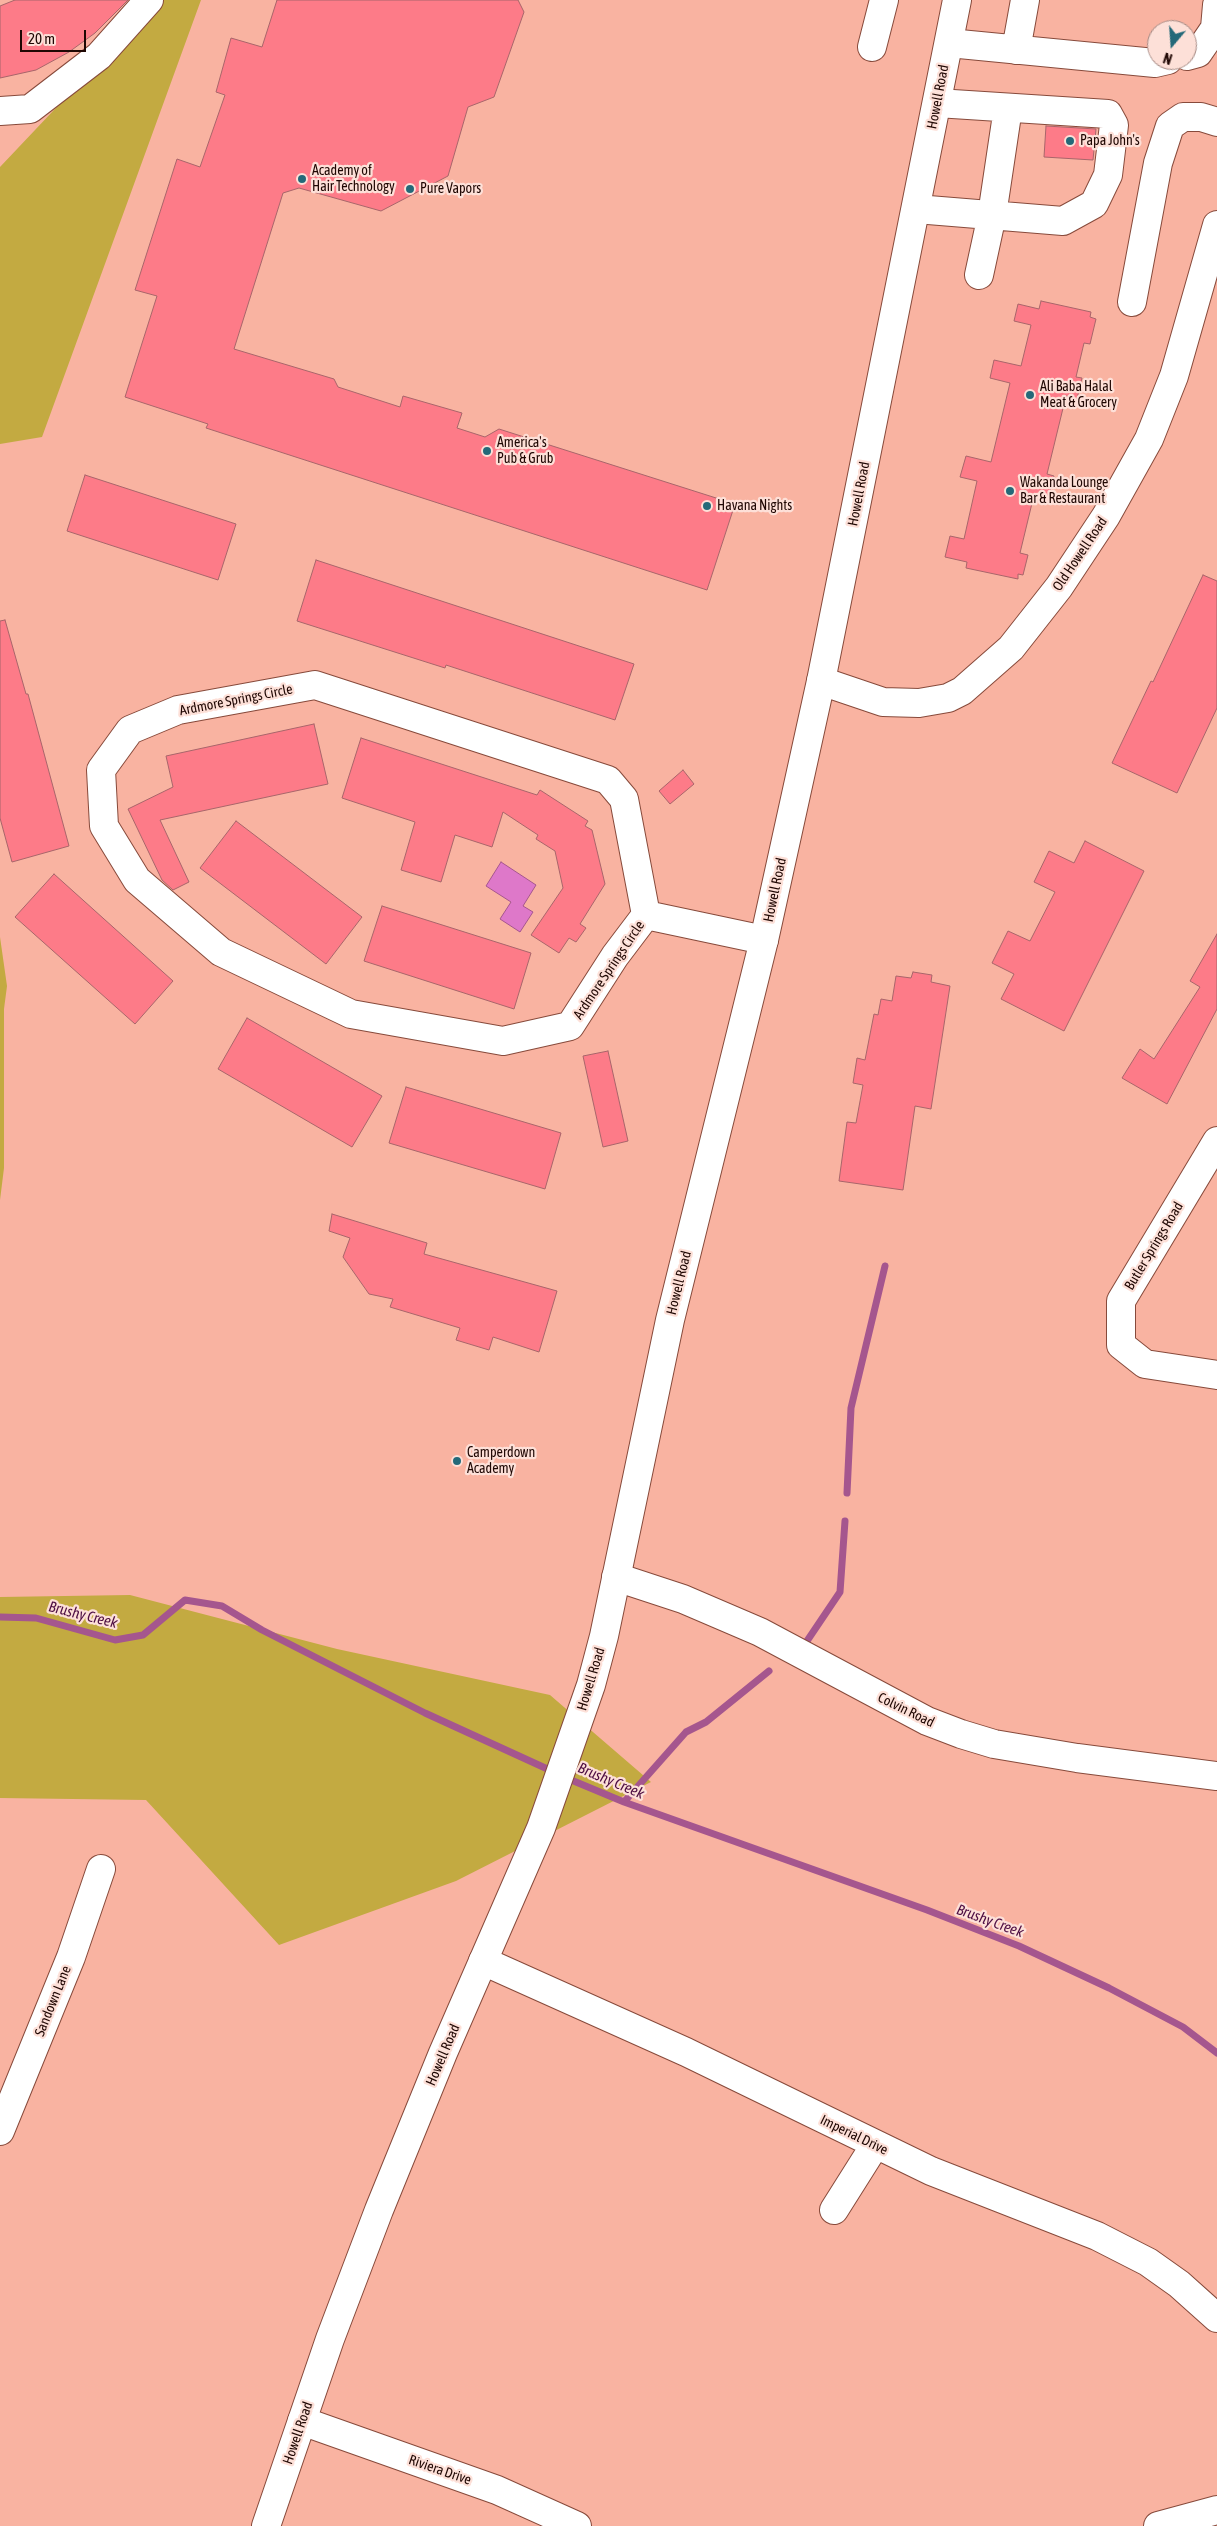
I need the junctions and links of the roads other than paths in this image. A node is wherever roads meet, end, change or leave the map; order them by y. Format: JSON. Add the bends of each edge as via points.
{"nodes":[{"id":1,"x":149,"y":0,"type":"edge"},
{"id":2,"x":884,"y":0,"type":"edge"},
{"id":3,"x":957,"y":0,"type":"edge"},
{"id":4,"x":1025,"y":0,"type":"edge"},
{"id":5,"x":1217,"y":3,"type":"edge"},
{"id":6,"x":949,"y":43,"type":"junction"},
{"id":7,"x":872,"y":47,"type":"dead end"},
{"id":8,"x":1016,"y":50,"type":"junction"},
{"id":9,"x":1197,"y":53,"type":"edge"},
{"id":10,"x":1147,"y":62,"type":"edge"},
{"id":11,"x":937,"y":103,"type":"junction"},
{"id":12,"x":1008,"y":108,"type":"junction"},
{"id":13,"x":0,"y":111,"type":"edge"},
{"id":14,"x":1217,"y":122,"type":"edge"},
{"id":15,"x":916,"y":209,"type":"junction"},
{"id":16,"x":992,"y":215,"type":"junction"},
{"id":17,"x":1217,"y":225,"type":"edge"},
{"id":18,"x":979,"y":275,"type":"dead end"},
{"id":19,"x":1132,"y":302,"type":"dead end"},
{"id":20,"x":821,"y":680,"type":"junction"},
{"id":21,"x":646,"y":915,"type":"junction"},
{"id":22,"x":764,"y":940,"type":"junction"},
{"id":23,"x":1217,"y":1141,"type":"edge"},
{"id":24,"x":1217,"y":1375,"type":"edge"},
{"id":25,"x":616,"y":1577,"type":"junction"},
{"id":26,"x":1217,"y":1776,"type":"edge"},
{"id":27,"x":101,"y":1869,"type":"dead end"},
{"id":28,"x":483,"y":1961,"type":"junction"},
{"id":29,"x":0,"y":2130,"type":"edge"},
{"id":30,"x":875,"y":2145,"type":"junction"},
{"id":31,"x":834,"y":2210,"type":"dead end"},
{"id":32,"x":1217,"y":2318,"type":"edge"},
{"id":33,"x":302,"y":2421,"type":"junction"},
{"id":34,"x":1217,"y":2510,"type":"edge"},
{"id":35,"x":266,"y":2526,"type":"edge"},
{"id":36,"x":577,"y":2526,"type":"edge"},
{"id":37,"x":1158,"y":2526,"type":"edge"}],
"edges":[{"from":1,"to":13,"type":"street","via":[[99,56],[30,109]]},
{"from":2,"to":7,"type":"street"},
{"from":3,"to":6,"type":"street","name":"Howell Road"},
{"from":4,"to":8,"type":"street"},
{"from":5,"to":9,"type":"street","via":[[1215,28]]},
{"from":6,"to":8,"type":"street"},
{"from":6,"to":11,"type":"street","name":"Howell Road"},
{"from":8,"to":10,"type":"street"},
{"from":11,"to":12,"type":"street"},
{"from":11,"to":15,"type":"street","name":"Howell Road"},
{"from":12,"to":16,"type":"street"},
{"from":12,"to":16,"type":"street","via":[[1108,114],[1114,125],[1108,175],[1094,204],[1063,220]]},
{"from":14,"to":19,"type":"street","via":[[1183,116],[1170,126],[1158,163]]},
{"from":15,"to":16,"type":"street"},
{"from":15,"to":20,"type":"street","name":"Howell Road"},
{"from":16,"to":18,"type":"street"},
{"from":17,"to":20,"type":"street","name":"Old Howell Road","via":[[1174,376],[1149,439],[1106,516],[1059,587],[1011,648],[962,691],[948,698],[920,703],[882,702]]},
{"from":20,"to":22,"type":"street","name":"Howell Road"},
{"from":21,"to":21,"type":"street","name":"Ardmore Springs Circle","via":[[624,799],[608,780],[315,685],[178,710],[130,730],[101,770],[104,826],[137,880],[221,952],[351,1014],[503,1041],[570,1026]]},
{"from":21,"to":22,"type":"street","name":"Ardmore Springs Circle"},
{"from":22,"to":25,"type":"street","name":"Howell Road","via":[[670,1320]]},
{"from":23,"to":24,"type":"street","name":"Butler Springs Road","via":[[1121,1301],[1121,1345],[1145,1364]]},
{"from":25,"to":26,"type":"street","name":"Colvin Road","via":[[683,1599],[760,1632],[918,1716],[961,1734],[994,1744],[1077,1758]]},
{"from":25,"to":28,"type":"street","name":"Howell Road","via":[[604,1636],[582,1712],[541,1828]]},
{"from":27,"to":29,"type":"street","name":"Sandown Lane","via":[[71,1957]]},
{"from":28,"to":30,"type":"street","name":"Imperial Drive","via":[[686,2052]]},
{"from":28,"to":33,"type":"street","name":"Howell Road","via":[[379,2210]]},
{"from":30,"to":31,"type":"street"},
{"from":30,"to":32,"type":"street","name":"Imperial Drive","via":[[931,2171],[1097,2236],[1148,2262]]},
{"from":33,"to":35,"type":"street","name":"Howell Road"},
{"from":33,"to":36,"type":"street","name":"Riviera Drive","via":[[497,2490]]},
{"from":34,"to":37,"type":"street"}]}
